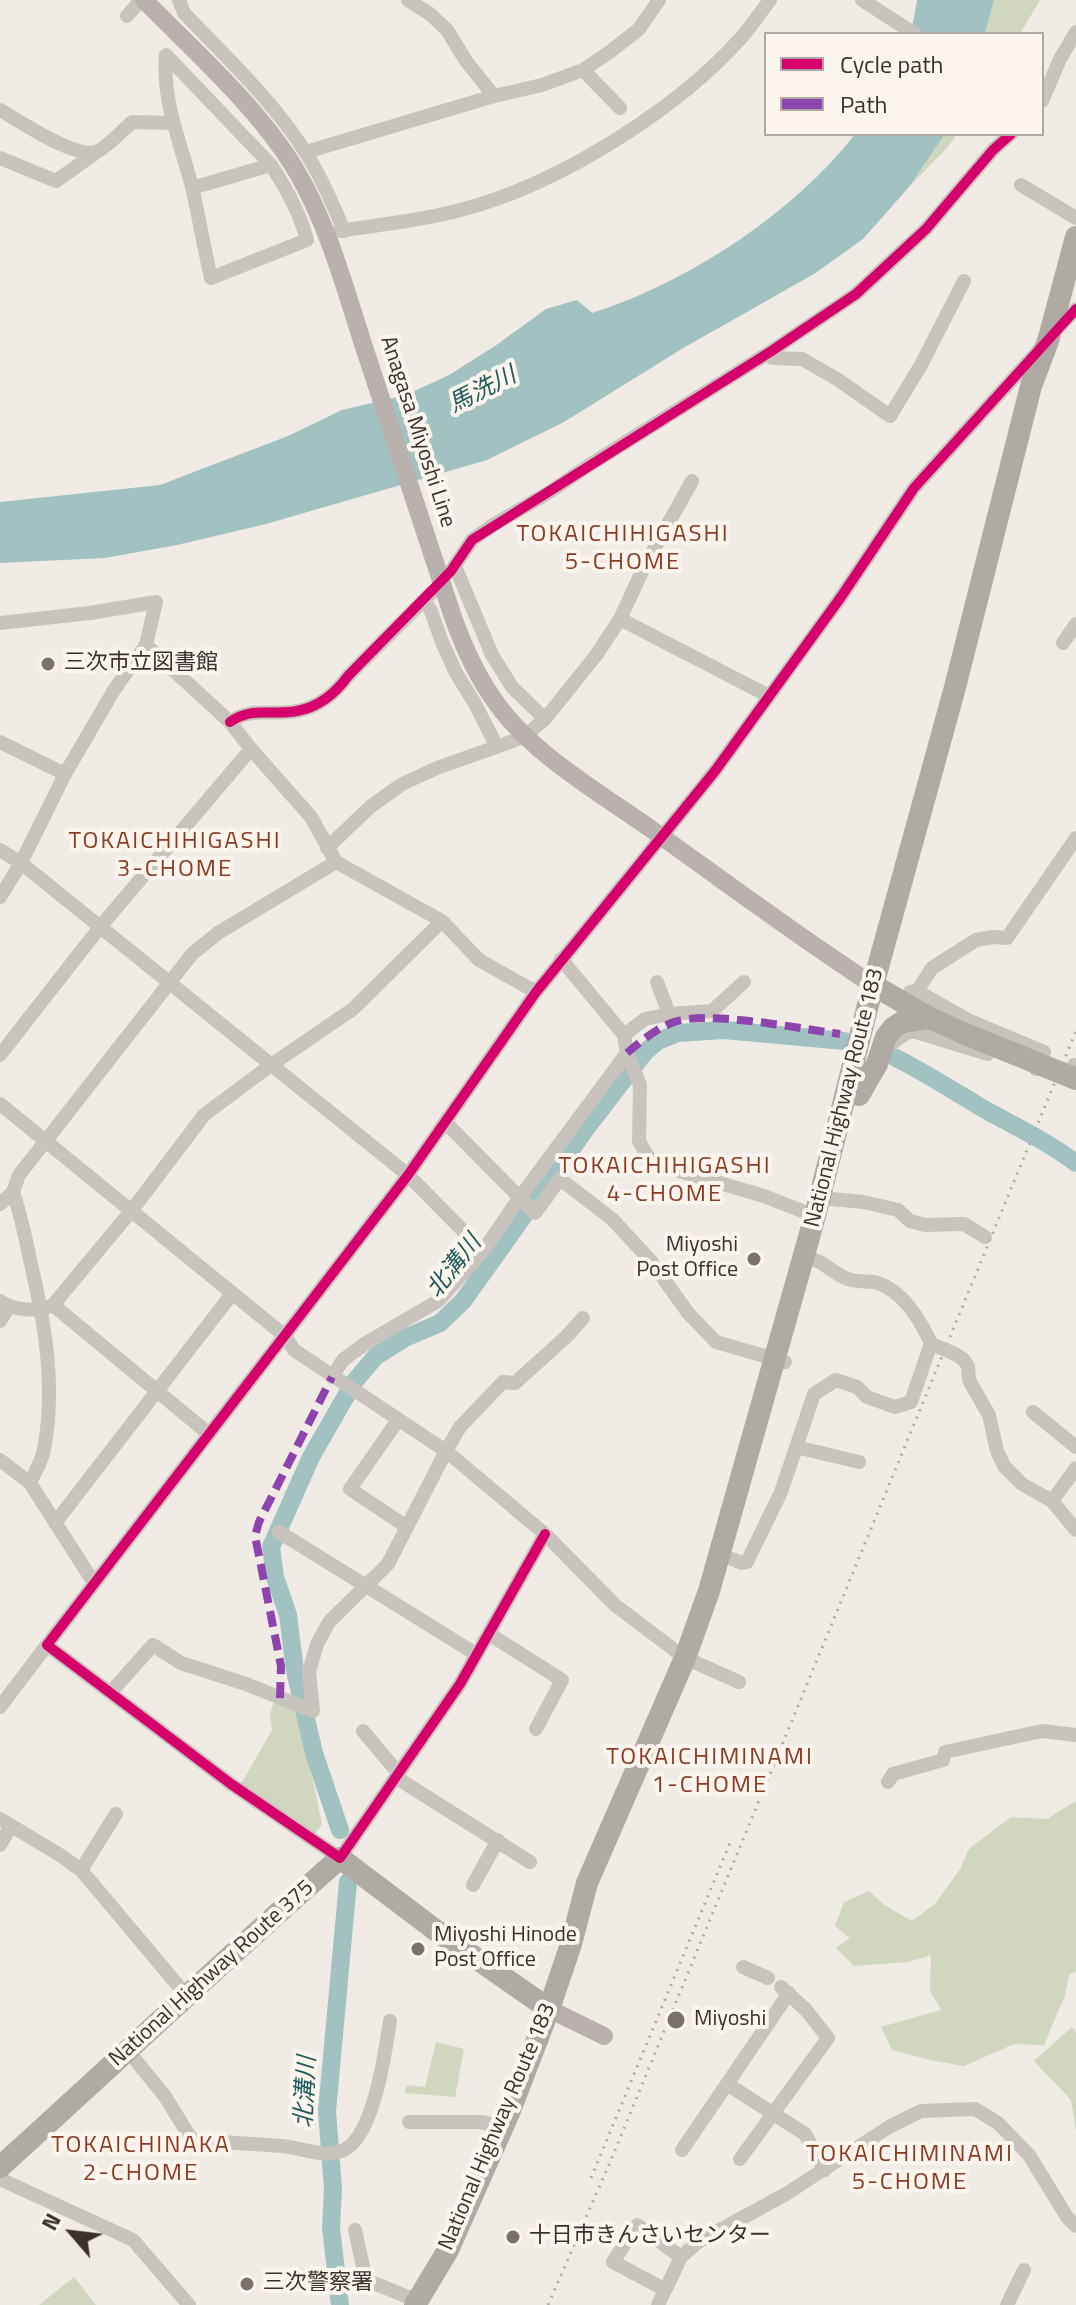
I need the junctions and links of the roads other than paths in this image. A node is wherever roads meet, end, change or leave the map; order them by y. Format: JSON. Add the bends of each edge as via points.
{"nodes":[{"id":1,"x":142,"y":0,"type":"edge"},
{"id":2,"x":179,"y":0,"type":"edge"},
{"id":3,"x":408,"y":0,"type":"edge"},
{"id":4,"x":659,"y":0,"type":"edge"},
{"id":5,"x":770,"y":0,"type":"edge"},
{"id":6,"x":862,"y":0,"type":"edge"},
{"id":7,"x":127,"y":16,"type":"dead end"},
{"id":8,"x":912,"y":32,"type":"edge"},
{"id":9,"x":1076,"y":32,"type":"edge"},
{"id":10,"x":583,"y":70,"type":"junction"},
{"id":11,"x":494,"y":96,"type":"junction"},
{"id":12,"x":1044,"y":96,"type":"edge"},
{"id":13,"x":620,"y":108,"type":"dead end"},
{"id":14,"x":0,"y":110,"type":"edge"},
{"id":15,"x":173,"y":123,"type":"junction"},
{"id":16,"x":1009,"y":136,"type":"edge"},
{"id":17,"x":98,"y":151,"type":"junction"},
{"id":18,"x":306,"y":152,"type":"junction"},
{"id":19,"x":0,"y":158,"type":"edge"},
{"id":20,"x":271,"y":165,"type":"junction"},
{"id":21,"x":1021,"y":185,"type":"dead end"},
{"id":22,"x":192,"y":188,"type":"junction"},
{"id":23,"x":1076,"y":218,"type":"edge"},
{"id":24,"x":1076,"y":237,"type":"edge"},
{"id":25,"x":1076,"y":280,"type":"edge"},
{"id":26,"x":964,"y":281,"type":"dead end"},
{"id":27,"x":1070,"y":314,"type":"edge"},
{"id":28,"x":1048,"y":341,"type":"junction"},
{"id":29,"x":772,"y":358,"type":"dead end"},
{"id":30,"x":1009,"y":383,"type":"junction"},
{"id":31,"x":1029,"y":397,"type":"junction"},
{"id":32,"x":692,"y":481,"type":"dead end"},
{"id":33,"x":620,"y":619,"type":"junction"},
{"id":34,"x":0,"y":623,"type":"edge"},
{"id":35,"x":1076,"y":624,"type":"edge"},
{"id":36,"x":1063,"y":643,"type":"dead end"},
{"id":37,"x":146,"y":645,"type":"junction"},
{"id":38,"x":769,"y":696,"type":"junction"},
{"id":39,"x":545,"y":719,"type":"junction"},
{"id":40,"x":230,"y":722,"type":"junction"},
{"id":41,"x":526,"y":735,"type":"junction"},
{"id":42,"x":0,"y":742,"type":"edge"},
{"id":43,"x":497,"y":747,"type":"junction"},
{"id":44,"x":251,"y":749,"type":"junction"},
{"id":45,"x":65,"y":774,"type":"junction"},
{"id":46,"x":661,"y":837,"type":"junction"},
{"id":47,"x":1076,"y":838,"type":"edge"},
{"id":48,"x":327,"y":848,"type":"junction"},
{"id":49,"x":0,"y":850,"type":"edge"},
{"id":50,"x":336,"y":862,"type":"junction"},
{"id":51,"x":21,"y":863,"type":"junction"},
{"id":52,"x":0,"y":897,"type":"edge"},
{"id":53,"x":442,"y":921,"type":"junction"},
{"id":54,"x":100,"y":927,"type":"junction"},
{"id":55,"x":561,"y":959,"type":"junction"},
{"id":56,"x":657,"y":982,"type":"dead end"},
{"id":57,"x":744,"y":982,"type":"dead end"},
{"id":58,"x":169,"y":983,"type":"junction"},
{"id":59,"x":879,"y":990,"type":"junction"},
{"id":60,"x":917,"y":991,"type":"junction"},
{"id":61,"x":536,"y":992,"type":"junction"},
{"id":62,"x":669,"y":1014,"type":"junction"},
{"id":63,"x":930,"y":1018,"type":"junction"},
{"id":64,"x":624,"y":1035,"type":"junction"},
{"id":65,"x":881,"y":1051,"type":"junction"},
{"id":66,"x":627,"y":1053,"type":"junction"},
{"id":67,"x":0,"y":1055,"type":"edge"},
{"id":68,"x":271,"y":1065,"type":"junction"},
{"id":69,"x":1073,"y":1077,"type":"edge"},
{"id":70,"x":859,"y":1095,"type":"junction"},
{"id":71,"x":0,"y":1104,"type":"edge"},
{"id":72,"x":445,"y":1122,"type":"junction"},
{"id":73,"x":45,"y":1141,"type":"junction"},
{"id":74,"x":408,"y":1175,"type":"junction"},
{"id":75,"x":13,"y":1192,"type":"junction"},
{"id":76,"x":520,"y":1197,"type":"junction"},
{"id":77,"x":831,"y":1199,"type":"junction"},
{"id":78,"x":0,"y":1204,"type":"edge"},
{"id":79,"x":132,"y":1210,"type":"junction"},
{"id":80,"x":815,"y":1216,"type":"junction"},
{"id":81,"x":985,"y":1237,"type":"dead end"},
{"id":82,"x":483,"y":1251,"type":"junction"},
{"id":83,"x":810,"y":1258,"type":"junction"},
{"id":84,"x":232,"y":1294,"type":"junction"},
{"id":85,"x":5,"y":1304,"type":"edge"},
{"id":86,"x":47,"y":1307,"type":"junction"},
{"id":87,"x":583,"y":1318,"type":"dead end"},
{"id":88,"x":0,"y":1321,"type":"edge"},
{"id":89,"x":285,"y":1336,"type":"junction"},
{"id":90,"x":932,"y":1344,"type":"junction"},
{"id":91,"x":780,"y":1361,"type":"junction"},
{"id":92,"x":332,"y":1377,"type":"junction"},
{"id":93,"x":157,"y":1391,"type":"junction"},
{"id":94,"x":1033,"y":1412,"type":"dead end"},
{"id":95,"x":398,"y":1420,"type":"junction"},
{"id":96,"x":209,"y":1434,"type":"junction"},
{"id":97,"x":796,"y":1447,"type":"junction"},
{"id":98,"x":1076,"y":1447,"type":"edge"},
{"id":99,"x":446,"y":1451,"type":"junction"},
{"id":100,"x":0,"y":1460,"type":"edge"},
{"id":101,"x":859,"y":1462,"type":"dead end"},
{"id":102,"x":1076,"y":1468,"type":"edge"},
{"id":103,"x":30,"y":1483,"type":"junction"},
{"id":104,"x":1052,"y":1501,"type":"junction"},
{"id":105,"x":55,"y":1523,"type":"junction"},
{"id":106,"x":407,"y":1527,"type":"junction"},
{"id":107,"x":1076,"y":1530,"type":"edge"},
{"id":108,"x":279,"y":1532,"type":"dead end"},
{"id":109,"x":545,"y":1534,"type":"junction"},
{"id":110,"x":732,"y":1559,"type":"junction"},
{"id":111,"x":94,"y":1583,"type":"junction"},
{"id":112,"x":366,"y":1587,"type":"junction"},
{"id":113,"x":489,"y":1634,"type":"junction"},
{"id":114,"x":47,"y":1645,"type":"junction"},
{"id":115,"x":476,"y":1654,"type":"junction"},
{"id":116,"x":688,"y":1660,"type":"junction"},
{"id":117,"x":739,"y":1682,"type":"dead end"},
{"id":118,"x":110,"y":1693,"type":"junction"},
{"id":119,"x":0,"y":1707,"type":"edge"},
{"id":120,"x":536,"y":1729,"type":"dead end"},
{"id":121,"x":363,"y":1731,"type":"dead end"},
{"id":122,"x":1076,"y":1735,"type":"edge"},
{"id":123,"x":398,"y":1776,"type":"junction"},
{"id":124,"x":888,"y":1782,"type":"dead end"},
{"id":125,"x":116,"y":1814,"type":"dead end"},
{"id":126,"x":5,"y":1822,"type":"edge"},
{"id":127,"x":498,"y":1840,"type":"junction"},
{"id":128,"x":0,"y":1845,"type":"edge"},
{"id":129,"x":340,"y":1858,"type":"junction"},
{"id":130,"x":530,"y":1862,"type":"dead end"},
{"id":131,"x":81,"y":1870,"type":"junction"},
{"id":132,"x":473,"y":1885,"type":"dead end"},
{"id":133,"x":743,"y":1967,"type":"dead end"},
{"id":134,"x":768,"y":1978,"type":"dead end"},
{"id":135,"x":186,"y":1995,"type":"junction"},
{"id":136,"x":549,"y":2009,"type":"junction"},
{"id":137,"x":390,"y":2021,"type":"dead end"},
{"id":138,"x":604,"y":2036,"type":"dead end"},
{"id":139,"x":128,"y":2051,"type":"junction"},
{"id":140,"x":727,"y":2084,"type":"junction"},
{"id":141,"x":774,"y":2114,"type":"junction"},
{"id":142,"x":409,"y":2122,"type":"dead end"},
{"id":143,"x":503,"y":2126,"type":"junction"},
{"id":144,"x":682,"y":2150,"type":"dead end"},
{"id":145,"x":740,"y":2159,"type":"dead end"},
{"id":146,"x":0,"y":2167,"type":"edge"},
{"id":147,"x":825,"y":2170,"type":"junction"},
{"id":148,"x":0,"y":2179,"type":"edge"},
{"id":149,"x":1076,"y":2226,"type":"edge"},
{"id":150,"x":355,"y":2230,"type":"dead end"},
{"id":151,"x":681,"y":2257,"type":"junction"},
{"id":152,"x":1024,"y":2270,"type":"dead end"},
{"id":153,"x":664,"y":2289,"type":"junction"},
{"id":154,"x":416,"y":2303,"type":"edge"},
{"id":155,"x":1009,"y":2304,"type":"edge"},
{"id":156,"x":189,"y":2305,"type":"edge"},
{"id":157,"x":658,"y":2305,"type":"edge"}],
"edges":[{"from":1,"to":7,"type":"street"},
{"from":1,"to":41,"type":"main road","name":"Anagasa Miyoshi Line","via":[[238,97],[297,172],[338,268],[468,658],[496,704]]},
{"from":2,"to":18,"type":"street","via":[[184,13],[283,119]]},
{"from":3,"to":11,"type":"street","via":[[447,30]]},
{"from":4,"to":10,"type":"street","via":[[639,29]]},
{"from":5,"to":18,"type":"street","via":[[741,39],[671,104],[532,185],[479,205],[342,231]]},
{"from":6,"to":8,"type":"street"},
{"from":9,"to":12,"type":"street"},
{"from":10,"to":11,"type":"street"},
{"from":10,"to":13,"type":"street"},
{"from":11,"to":18,"type":"street"},
{"from":14,"to":17,"type":"street","via":[[70,149]]},
{"from":15,"to":17,"type":"street","via":[[132,122]]},
{"from":15,"to":20,"type":"street","via":[[164,78],[166,55]]},
{"from":15,"to":22,"type":"street"},
{"from":16,"to":39,"type":"street","via":[[926,229],[856,294],[472,540],[453,569],[492,655],[512,687]]},
{"from":17,"to":19,"type":"street","via":[[56,181]]},
{"from":20,"to":22,"type":"street"},
{"from":20,"to":22,"type":"street","via":[[307,240],[211,278]]},
{"from":21,"to":23,"type":"street"},
{"from":24,"to":28,"type":"highway","name":"National Highway Route 183"},
{"from":25,"to":27,"type":"highway","name":"National Highway Route 183"},
{"from":26,"to":29,"type":"street","via":[[890,416],[802,359]]},
{"from":27,"to":28,"type":"street"},
{"from":27,"to":59,"type":"highway","name":"National Highway Route 183"},
{"from":28,"to":30,"type":"street"},
{"from":28,"to":31,"type":"highway","name":"National Highway Route 183"},
{"from":30,"to":31,"type":"street"},
{"from":30,"to":38,"type":"street","via":[[914,488]]},
{"from":31,"to":59,"type":"highway","name":"National Highway Route 183"},
{"from":32,"to":33,"type":"street"},
{"from":33,"to":38,"type":"street"},
{"from":33,"to":39,"type":"street"},
{"from":34,"to":37,"type":"street","via":[[156,602]]},
{"from":35,"to":36,"type":"street"},
{"from":37,"to":40,"type":"street"},
{"from":37,"to":45,"type":"street"},
{"from":38,"to":46,"type":"street"},
{"from":39,"to":41,"type":"street"},
{"from":40,"to":43,"type":"street","via":[[243,713],[297,711],[337,691],[428,597],[456,673]]},
{"from":40,"to":44,"type":"street"},
{"from":41,"to":43,"type":"street"},
{"from":41,"to":46,"type":"main road","name":"Anagasa Miyoshi Line"},
{"from":42,"to":45,"type":"street"},
{"from":43,"to":48,"type":"street","via":[[402,784]]},
{"from":44,"to":48,"type":"street","via":[[311,817]]},
{"from":44,"to":54,"type":"street"},
{"from":45,"to":51,"type":"street"},
{"from":46,"to":55,"type":"street"},
{"from":46,"to":59,"type":"main road","name":"Anagasa Miyoshi Line"},
{"from":47,"to":60,"type":"street","via":[[1007,938],[976,940],[932,968]]},
{"from":48,"to":50,"type":"street"},
{"from":49,"to":51,"type":"street"},
{"from":50,"to":53,"type":"street"},
{"from":50,"to":58,"type":"street","via":[[218,933]]},
{"from":51,"to":52,"type":"street"},
{"from":51,"to":54,"type":"street"},
{"from":53,"to":61,"type":"street","via":[[479,960]]},
{"from":53,"to":68,"type":"street","via":[[353,1009]]},
{"from":54,"to":58,"type":"street"},
{"from":54,"to":67,"type":"street"},
{"from":55,"to":61,"type":"street"},
{"from":55,"to":64,"type":"street"},
{"from":56,"to":62,"type":"street"},
{"from":57,"to":62,"type":"street","via":[[712,1011]]},
{"from":58,"to":68,"type":"street"},
{"from":58,"to":73,"type":"street"},
{"from":59,"to":60,"type":"street"},
{"from":59,"to":63,"type":"highway"},
{"from":59,"to":70,"type":"highway","name":"National Highway Route 183"},
{"from":59,"to":80,"type":"highway","name":"National Highway Route 183"},
{"from":60,"to":65,"type":"street","via":[[970,1021],[1044,1052],[1040,1074],[916,1032]]},
{"from":61,"to":72,"type":"street"},
{"from":62,"to":64,"type":"street","via":[[645,1019]]},
{"from":63,"to":65,"type":"highway","via":[[902,1022],[886,1037]]},
{"from":63,"to":69,"type":"highway","bridge":true},
{"from":64,"to":66,"type":"street"},
{"from":65,"to":70,"type":"highway"},
{"from":66,"to":76,"type":"street"},
{"from":66,"to":80,"type":"street","via":[[640,1085],[639,1141],[648,1157],[658,1165]]},
{"from":68,"to":74,"type":"street"},
{"from":68,"to":79,"type":"street","via":[[204,1115]]},
{"from":70,"to":77,"type":"highway","name":"National Highway Route 183"},
{"from":71,"to":73,"type":"street"},
{"from":72,"to":74,"type":"street"},
{"from":72,"to":76,"type":"street"},
{"from":73,"to":75,"type":"street"},
{"from":73,"to":79,"type":"street"},
{"from":74,"to":82,"type":"street"},
{"from":74,"to":89,"type":"street"},
{"from":75,"to":78,"type":"street"},
{"from":75,"to":86,"type":"street"},
{"from":76,"to":82,"type":"street"},
{"from":76,"to":91,"type":"street","via":[[535,1213],[560,1179],[612,1219],[716,1342]]},
{"from":77,"to":81,"type":"street","via":[[898,1210],[925,1225],[964,1224]]},
{"from":77,"to":83,"type":"highway","name":"National Highway Route 183"},
{"from":79,"to":84,"type":"street"},
{"from":79,"to":86,"type":"street"},
{"from":80,"to":83,"type":"highway","name":"National Highway Route 183"},
{"from":82,"to":92,"type":"street","via":[[438,1301],[366,1343],[343,1360]]},
{"from":83,"to":90,"type":"street","via":[[844,1278],[876,1282],[891,1290],[911,1308]]},
{"from":83,"to":91,"type":"highway","name":"National Highway Route 183"},
{"from":84,"to":89,"type":"street"},
{"from":84,"to":93,"type":"street"},
{"from":85,"to":86,"type":"street"},
{"from":85,"to":88,"type":"street"},
{"from":86,"to":93,"type":"street"},
{"from":86,"to":103,"type":"street","via":[[49,1417],[44,1453]]},
{"from":87,"to":99,"type":"street","via":[[515,1383],[503,1382],[460,1427]]},
{"from":89,"to":92,"type":"street","via":[[294,1350]]},
{"from":89,"to":96,"type":"street"},
{"from":90,"to":97,"type":"street","via":[[911,1402],[895,1407],[836,1380],[814,1394]]},
{"from":90,"to":104,"type":"street","bridge":true,"via":[[968,1366],[1004,1466]]},
{"from":91,"to":110,"type":"highway","name":"National Highway Route 183"},
{"from":91,"to":116,"type":"highway","name":"National Highway Route 183"},
{"from":92,"to":95,"type":"street"},
{"from":93,"to":96,"type":"street"},
{"from":93,"to":105,"type":"street"},
{"from":94,"to":98,"type":"street"},
{"from":95,"to":99,"type":"street"},
{"from":95,"to":106,"type":"street","via":[[350,1489]]},
{"from":96,"to":111,"type":"street"},
{"from":97,"to":101,"type":"street"},
{"from":97,"to":110,"type":"street","via":[[747,1562]]},
{"from":99,"to":106,"type":"street"},
{"from":99,"to":109,"type":"street"},
{"from":100,"to":103,"type":"street"},
{"from":102,"to":104,"type":"street"},
{"from":103,"to":105,"type":"street"},
{"from":104,"to":107,"type":"street"},
{"from":105,"to":111,"type":"street"},
{"from":106,"to":112,"type":"street","via":[[388,1564]]},
{"from":108,"to":112,"type":"street"},
{"from":109,"to":113,"type":"street"},
{"from":109,"to":116,"type":"street","via":[[615,1605]]},
{"from":110,"to":116,"type":"highway","name":"National Highway Route 183"},
{"from":111,"to":114,"type":"street"},
{"from":112,"to":115,"type":"street"},
{"from":112,"to":118,"type":"street","via":[[329,1622],[317,1644],[309,1672],[313,1711],[181,1663],[153,1645]]},
{"from":113,"to":115,"type":"street"},
{"from":113,"to":120,"type":"street","via":[[562,1680]]},
{"from":114,"to":118,"type":"street"},
{"from":114,"to":119,"type":"street"},
{"from":115,"to":123,"type":"street"},
{"from":116,"to":117,"type":"street"},
{"from":116,"to":136,"type":"highway","name":"National Highway Route 183","via":[[587,1883]]},
{"from":118,"to":129,"type":"street"},
{"from":121,"to":123,"type":"street"},
{"from":122,"to":124,"type":"street","via":[[1042,1731],[945,1752],[943,1760],[893,1774]]},
{"from":123,"to":127,"type":"street"},
{"from":123,"to":129,"type":"street"},
{"from":125,"to":131,"type":"street"},
{"from":126,"to":128,"type":"street"},
{"from":126,"to":131,"type":"street"},
{"from":127,"to":130,"type":"street"},
{"from":127,"to":132,"type":"street"},
{"from":129,"to":135,"type":"highway","name":"National Highway Route 375"},
{"from":129,"to":136,"type":"highway"},
{"from":131,"to":135,"type":"street"},
{"from":133,"to":134,"type":"street"},
{"from":135,"to":139,"type":"highway","name":"National Highway Route 375"},
{"from":136,"to":138,"type":"main road"},
{"from":136,"to":143,"type":"highway","name":"National Highway Route 183"},
{"from":137,"to":139,"type":"street","via":[[363,2131],[343,2151],[192,2140]]},
{"from":139,"to":146,"type":"highway","name":"National Highway Route 375"},
{"from":140,"to":141,"type":"street"},
{"from":140,"to":141,"type":"street","via":[[785,1990],[828,2038]]},
{"from":140,"to":144,"type":"street"},
{"from":141,"to":145,"type":"street"},
{"from":141,"to":147,"type":"street","via":[[805,2134]]},
{"from":142,"to":143,"type":"street"},
{"from":143,"to":154,"type":"highway","name":"National Highway Route 183","via":[[448,2250]]},
{"from":147,"to":149,"type":"street","via":[[921,2111],[975,2109],[998,2123],[1029,2155]]},
{"from":147,"to":151,"type":"street","via":[[698,2242]]},
{"from":148,"to":156,"type":"street","via":[[133,2240]]},
{"from":150,"to":154,"type":"street","via":[[366,2280]]},
{"from":151,"to":153,"type":"street"},
{"from":151,"to":153,"type":"street","via":[[637,2225],[613,2262]]},
{"from":152,"to":155,"type":"street"},
{"from":153,"to":157,"type":"street"}]}
